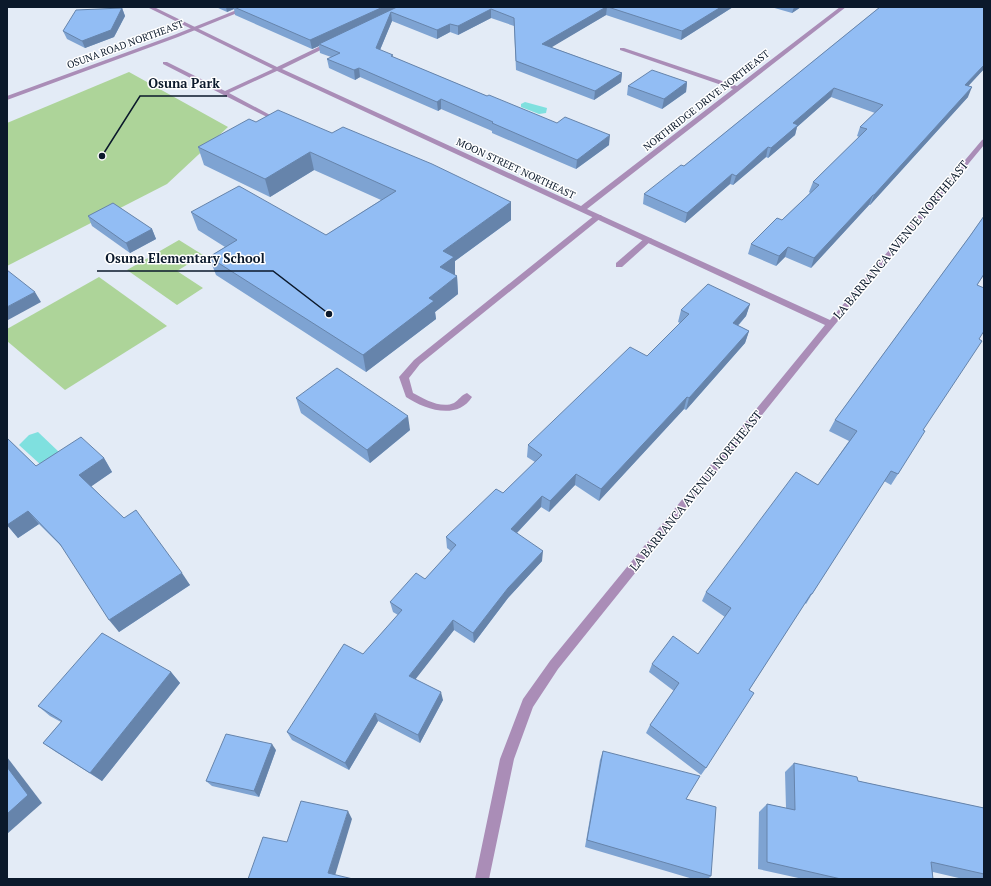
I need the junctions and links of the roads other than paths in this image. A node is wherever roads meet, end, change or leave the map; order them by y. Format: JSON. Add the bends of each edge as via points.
{"nodes":[{"id":1,"x":150,"y":7,"type":"edge"},
{"id":2,"x":249,"y":7,"type":"edge"},
{"id":3,"x":843,"y":7,"type":"edge"},
{"id":4,"x":194,"y":29,"type":"junction"},
{"id":5,"x":339,"y":40,"type":"edge"},
{"id":6,"x":622,"y":48,"type":"dead end"},
{"id":7,"x":165,"y":63,"type":"dead end"},
{"id":8,"x":277,"y":68,"type":"junction"},
{"id":9,"x":737,"y":88,"type":"junction"},
{"id":10,"x":225,"y":92,"type":"junction"},
{"id":11,"x":7,"y":98,"type":"edge"},
{"id":12,"x":270,"y":116,"type":"edge"},
{"id":13,"x":984,"y":141,"type":"edge"},
{"id":14,"x":582,"y":209,"type":"junction"},
{"id":15,"x":598,"y":217,"type":"junction"},
{"id":16,"x":648,"y":240,"type":"junction"},
{"id":17,"x":619,"y":265,"type":"dead end"},
{"id":18,"x":831,"y":324,"type":"junction"},
{"id":19,"x":467,"y":397,"type":"dead end"},
{"id":20,"x":482,"y":879,"type":"edge"}],
"edges":[{"from":1,"to":4,"type":"street","name":"MOON STREET NORTHEAST"},
{"from":2,"to":4,"type":"street","name":"OSUNA ROAD NORTHEAST"},
{"from":3,"to":9,"type":"street","name":"NORTHRIDGE DRIVE NORTHEAST"},
{"from":4,"to":8,"type":"street","name":"MOON STREET NORTHEAST"},
{"from":4,"to":11,"type":"street","name":"OSUNA ROAD NORTHEAST"},
{"from":5,"to":8,"type":"street"},
{"from":6,"to":9,"type":"street"},
{"from":7,"to":10,"type":"street"},
{"from":8,"to":10,"type":"street"},
{"from":8,"to":14,"type":"street","name":"MOON STREET NORTHEAST"},
{"from":9,"to":14,"type":"street","name":"NORTHRIDGE DRIVE NORTHEAST"},
{"from":10,"to":12,"type":"street"},
{"from":13,"to":18,"type":"street","name":"LA BARRANCA AVENUE NORTHEAST"},
{"from":14,"to":15,"type":"street","name":"MOON STREET NORTHEAST"},
{"from":15,"to":16,"type":"street","name":"MOON STREET NORTHEAST"},
{"from":15,"to":19,"type":"street","via":[[417,362],[404,377],[409,395],[420,402],[437,407],[456,405]]},
{"from":16,"to":17,"type":"street"},
{"from":16,"to":18,"type":"street","name":"MOON STREET NORTHEAST"},
{"from":18,"to":20,"type":"street","name":"LA BARRANCA AVENUE NORTHEAST","via":[[554,665],[528,703],[507,760]]}]}
